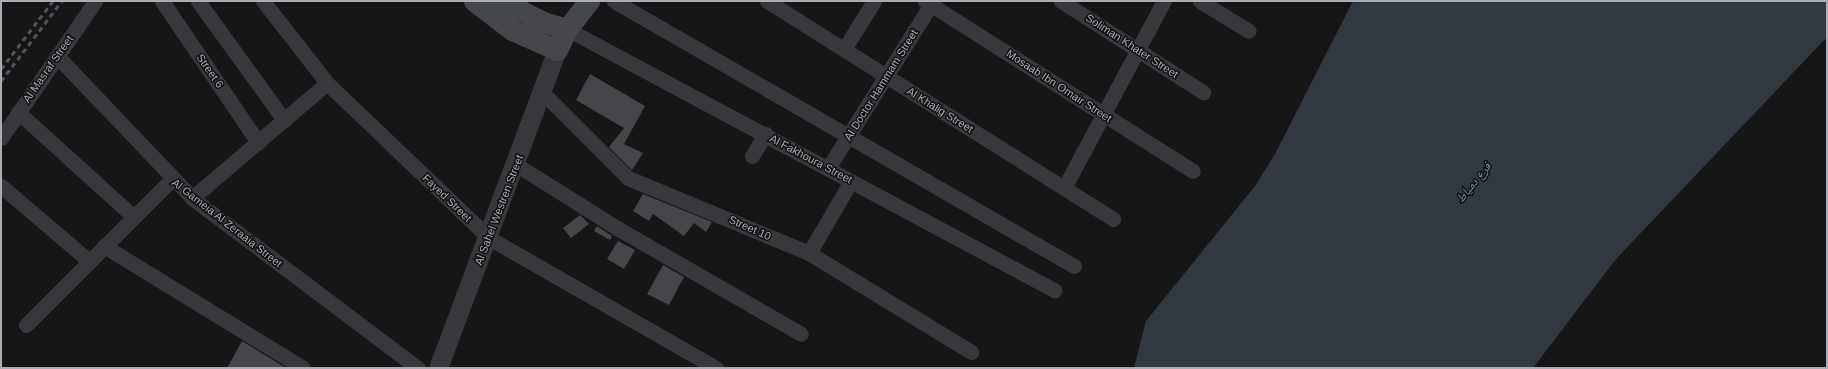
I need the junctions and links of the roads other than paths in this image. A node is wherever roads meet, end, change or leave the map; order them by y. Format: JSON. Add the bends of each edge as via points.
{"nodes":[{"id":1,"x":95,"y":1,"type":"edge"},
{"id":2,"x":162,"y":1,"type":"edge"},
{"id":3,"x":198,"y":1,"type":"edge"},
{"id":4,"x":263,"y":1,"type":"edge"},
{"id":5,"x":474,"y":1,"type":"edge"},
{"id":6,"x":502,"y":1,"type":"edge"},
{"id":7,"x":589,"y":1,"type":"edge"},
{"id":8,"x":614,"y":1,"type":"edge"},
{"id":9,"x":874,"y":1,"type":"edge"},
{"id":10,"x":1061,"y":1,"type":"edge"},
{"id":11,"x":1164,"y":1,"type":"edge"},
{"id":12,"x":1200,"y":1,"type":"edge"},
{"id":13,"x":930,"y":2,"type":"edge"},
{"id":14,"x":776,"y":3,"type":"edge"},
{"id":15,"x":567,"y":29,"type":"junction"},
{"id":16,"x":1249,"y":31,"type":"dead end"},
{"id":17,"x":844,"y":49,"type":"junction"},
{"id":18,"x":557,"y":50,"type":"junction"},
{"id":19,"x":1138,"y":50,"type":"junction"},
{"id":20,"x":57,"y":56,"type":"junction"},
{"id":21,"x":886,"y":76,"type":"junction"},
{"id":22,"x":327,"y":83,"type":"junction"},
{"id":23,"x":542,"y":92,"type":"junction"},
{"id":24,"x":1203,"y":92,"type":"dead end"},
{"id":25,"x":18,"y":112,"type":"junction"},
{"id":26,"x":1103,"y":115,"type":"junction"},
{"id":27,"x":284,"y":120,"type":"junction"},
{"id":28,"x":765,"y":134,"type":"junction"},
{"id":29,"x":849,"y":136,"type":"junction"},
{"id":30,"x":1,"y":138,"type":"edge"},
{"id":31,"x":258,"y":142,"type":"junction"},
{"id":32,"x":752,"y":156,"type":"dead end"},
{"id":33,"x":517,"y":165,"type":"junction"},
{"id":34,"x":828,"y":168,"type":"junction"},
{"id":35,"x":1193,"y":171,"type":"dead end"},
{"id":36,"x":171,"y":180,"type":"junction"},
{"id":37,"x":851,"y":181,"type":"junction"},
{"id":38,"x":1,"y":186,"type":"edge"},
{"id":39,"x":1064,"y":188,"type":"junction"},
{"id":40,"x":192,"y":198,"type":"junction"},
{"id":41,"x":134,"y":217,"type":"junction"},
{"id":42,"x":1113,"y":219,"type":"dead end"},
{"id":43,"x":489,"y":238,"type":"junction"},
{"id":44,"x":104,"y":246,"type":"junction"},
{"id":45,"x":809,"y":253,"type":"junction"},
{"id":46,"x":89,"y":261,"type":"junction"},
{"id":47,"x":1074,"y":266,"type":"dead end"},
{"id":48,"x":1054,"y":290,"type":"dead end"},
{"id":49,"x":26,"y":325,"type":"dead end"},
{"id":50,"x":801,"y":334,"type":"dead end"},
{"id":51,"x":971,"y":352,"type":"dead end"},
{"id":52,"x":303,"y":368,"type":"edge"},
{"id":53,"x":418,"y":368,"type":"edge"},
{"id":54,"x":438,"y":368,"type":"edge"},
{"id":55,"x":716,"y":368,"type":"edge"}],
"edges":[{"from":1,"to":20,"type":"street","name":"Al Masraf Street"},
{"from":2,"to":31,"type":"street","name":"Street 6"},
{"from":3,"to":27,"type":"street"},
{"from":4,"to":22,"type":"street","name":"Fayed Street"},
{"from":5,"to":18,"type":"main road","via":[[512,30]]},
{"from":6,"to":15,"type":"main road","via":[[543,22]]},
{"from":7,"to":15,"type":"main road"},
{"from":8,"to":29,"type":"street"},
{"from":9,"to":17,"type":"street"},
{"from":10,"to":19,"type":"street","name":"Soliman Khater Street"},
{"from":11,"to":19,"type":"street"},
{"from":12,"to":16,"type":"street"},
{"from":13,"to":21,"type":"street","name":"Al Doctor Hammam Street"},
{"from":13,"to":26,"type":"street","name":"Mosaab Ibn Omair Street"},
{"from":14,"to":17,"type":"street","name":"Al Khalig Street"},
{"from":15,"to":18,"type":"main road"},
{"from":15,"to":28,"type":"street","name":"Al Fakhoura Street"},
{"from":17,"to":21,"type":"street","name":"Al Khalig Street"},
{"from":18,"to":23,"type":"street","name":"Al Sahel Westren Street"},
{"from":19,"to":24,"type":"street","name":"Soliman Khater Street"},
{"from":19,"to":26,"type":"street"},
{"from":20,"to":25,"type":"street","name":"Al Masraf Street"},
{"from":20,"to":36,"type":"street","name":"Al Gameia Al Zeraaia Street"},
{"from":21,"to":29,"type":"street","name":"Al Doctor Hammam Street"},
{"from":21,"to":39,"type":"street","name":"Al Khalig Street"},
{"from":22,"to":27,"type":"street"},
{"from":22,"to":43,"type":"street","name":"Fayed Street"},
{"from":23,"to":33,"type":"street","name":"Al Sahel Westren Street"},
{"from":23,"to":45,"type":"street","name":"Street 10","via":[[628,178]]},
{"from":25,"to":30,"type":"street","name":"Al Masraf Street"},
{"from":25,"to":41,"type":"street"},
{"from":26,"to":35,"type":"street","name":"Mosaab Ibn Omair Street"},
{"from":26,"to":39,"type":"street"},
{"from":27,"to":31,"type":"street"},
{"from":28,"to":32,"type":"street"},
{"from":28,"to":34,"type":"street","name":"Al Fakhoura Street"},
{"from":29,"to":34,"type":"street","name":"Al Doctor Hammam Street"},
{"from":29,"to":47,"type":"street"},
{"from":31,"to":40,"type":"street"},
{"from":33,"to":43,"type":"street","name":"Al Sahel Westren Street"},
{"from":33,"to":50,"type":"street","via":[[617,228]]},
{"from":34,"to":37,"type":"street","name":"Al Fakhoura Street"},
{"from":36,"to":40,"type":"street","name":"Al Gameia Al Zeraaia Street"},
{"from":36,"to":41,"type":"street"},
{"from":37,"to":45,"type":"street"},
{"from":37,"to":48,"type":"street","name":"Al Fakhoura Street"},
{"from":38,"to":46,"type":"street"},
{"from":39,"to":42,"type":"street","name":"Al Khalig Street"},
{"from":40,"to":53,"type":"street","name":"Al Gameia Al Zeraaia Street"},
{"from":41,"to":44,"type":"street"},
{"from":43,"to":54,"type":"street","name":"Al Sahel Westren Street"},
{"from":43,"to":55,"type":"street","name":"Fayed Street"},
{"from":44,"to":46,"type":"street"},
{"from":44,"to":52,"type":"street"},
{"from":45,"to":51,"type":"street","name":"Street 10"},
{"from":46,"to":49,"type":"street"}]}
